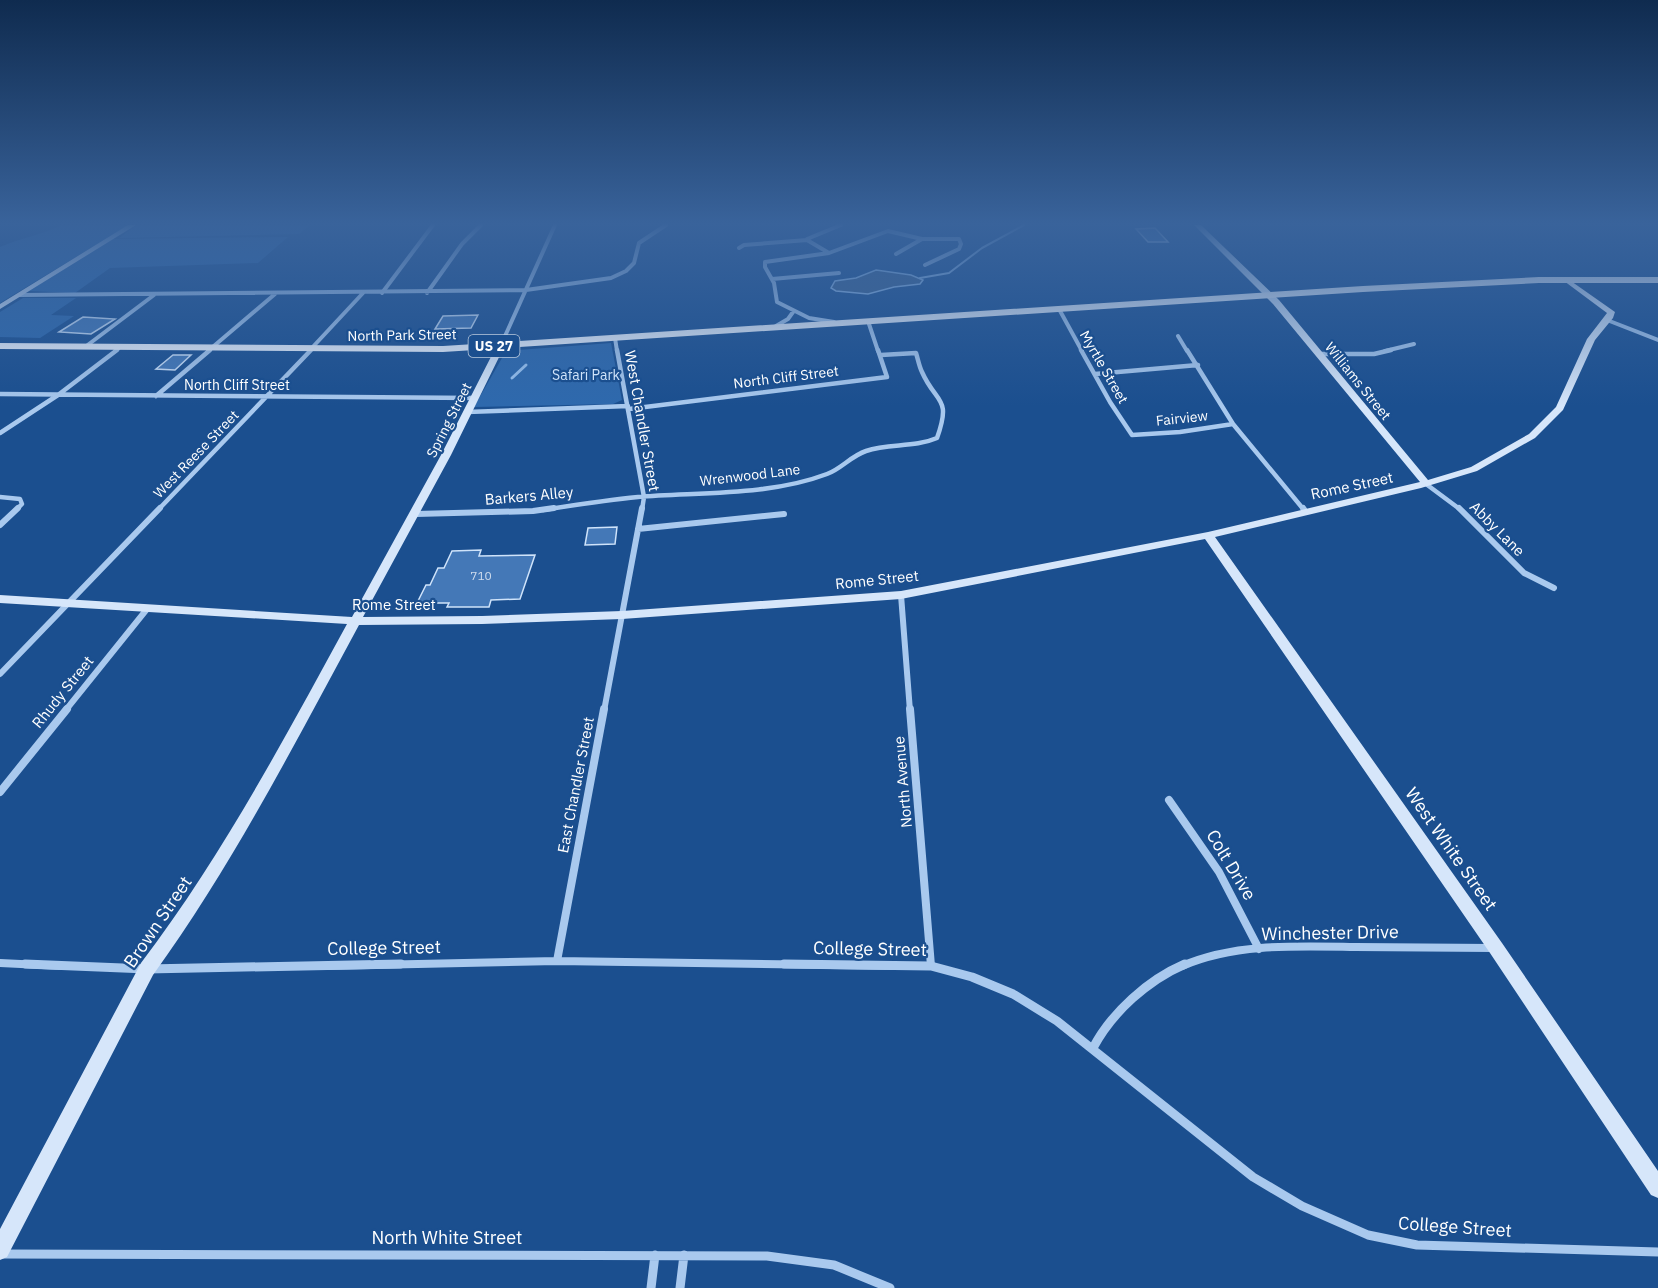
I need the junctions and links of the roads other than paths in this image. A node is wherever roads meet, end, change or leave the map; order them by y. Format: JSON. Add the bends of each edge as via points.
{"nodes":[{"id":1,"x":36,"y":285,"type":"edge"},
{"id":2,"x":387,"y":285,"type":"edge"},
{"id":3,"x":433,"y":285,"type":"edge"},
{"id":4,"x":528,"y":285,"type":"edge"},
{"id":5,"x":561,"y":285,"type":"edge"},
{"id":6,"x":773,"y":285,"type":"edge"},
{"id":7,"x":1261,"y":285,"type":"edge"},
{"id":8,"x":1434,"y":285,"type":"edge"},
{"id":9,"x":1573,"y":285,"type":"edge"},
{"id":10,"x":526,"y":290,"type":"junction"},
{"id":11,"x":382,"y":292,"type":"junction"},
{"id":12,"x":363,"y":293,"type":"junction"},
{"id":13,"x":427,"y":293,"type":"junction"},
{"id":14,"x":154,"y":294,"type":"junction"},
{"id":15,"x":276,"y":294,"type":"junction"},
{"id":16,"x":1270,"y":294,"type":"junction"},
{"id":17,"x":20,"y":295,"type":"junction"},
{"id":18,"x":0,"y":307,"type":"edge"},
{"id":19,"x":1059,"y":309,"type":"junction"},
{"id":20,"x":794,"y":312,"type":"junction"},
{"id":21,"x":1607,"y":320,"type":"junction"},
{"id":22,"x":868,"y":321,"type":"junction"},
{"id":23,"x":837,"y":323,"type":"junction"},
{"id":24,"x":801,"y":326,"type":"junction"},
{"id":25,"x":774,"y":327,"type":"junction"},
{"id":26,"x":1178,"y":336,"type":"dead end"},
{"id":27,"x":615,"y":338,"type":"junction"},
{"id":28,"x":1658,"y":340,"type":"edge"},
{"id":29,"x":1413,"y":344,"type":"dead end"},
{"id":30,"x":501,"y":345,"type":"junction"},
{"id":31,"x":0,"y":346,"type":"edge"},
{"id":32,"x":85,"y":347,"type":"junction"},
{"id":33,"x":120,"y":347,"type":"junction"},
{"id":34,"x":214,"y":347,"type":"junction"},
{"id":35,"x":312,"y":348,"type":"junction"},
{"id":36,"x":1319,"y":354,"type":"junction"},
{"id":37,"x":881,"y":356,"type":"junction"},
{"id":38,"x":1198,"y":365,"type":"junction"},
{"id":39,"x":1095,"y":374,"type":"junction"},
{"id":40,"x":0,"y":394,"type":"edge"},
{"id":41,"x":58,"y":395,"type":"junction"},
{"id":42,"x":156,"y":396,"type":"junction"},
{"id":43,"x":267,"y":397,"type":"junction"},
{"id":44,"x":475,"y":398,"type":"junction"},
{"id":45,"x":628,"y":407,"type":"junction"},
{"id":46,"x":467,"y":412,"type":"junction"},
{"id":47,"x":1233,"y":424,"type":"junction"},
{"id":48,"x":0,"y":433,"type":"edge"},
{"id":49,"x":1132,"y":435,"type":"joint"},
{"id":50,"x":1426,"y":484,"type":"junction"},
{"id":51,"x":0,"y":497,"type":"edge"},
{"id":52,"x":644,"y":497,"type":"junction"},
{"id":53,"x":1305,"y":511,"type":"junction"},
{"id":54,"x":416,"y":514,"type":"junction"},
{"id":55,"x":784,"y":514,"type":"dead end"},
{"id":56,"x":0,"y":525,"type":"edge"},
{"id":57,"x":638,"y":529,"type":"junction"},
{"id":58,"x":1208,"y":535,"type":"junction"},
{"id":59,"x":1554,"y":588,"type":"dead end"},
{"id":60,"x":901,"y":595,"type":"junction"},
{"id":61,"x":0,"y":599,"type":"edge"},
{"id":62,"x":69,"y":604,"type":"junction"},
{"id":63,"x":147,"y":609,"type":"junction"},
{"id":64,"x":622,"y":615,"type":"junction"},
{"id":65,"x":356,"y":621,"type":"junction"},
{"id":66,"x":0,"y":674,"type":"edge"},
{"id":67,"x":0,"y":792,"type":"edge"},
{"id":68,"x":1169,"y":800,"type":"dead end"},
{"id":69,"x":1496,"y":948,"type":"junction"},
{"id":70,"x":1259,"y":950,"type":"junction"},
{"id":71,"x":557,"y":961,"type":"junction"},
{"id":72,"x":0,"y":963,"type":"edge"},
{"id":73,"x":931,"y":966,"type":"junction"},
{"id":74,"x":147,"y":969,"type":"junction"},
{"id":75,"x":1093,"y":1048,"type":"junction"},
{"id":76,"x":1658,"y":1188,"type":"edge"},
{"id":77,"x":0,"y":1252,"type":"edge"},
{"id":78,"x":1658,"y":1252,"type":"edge"},
{"id":79,"x":655,"y":1255,"type":"junction"},
{"id":80,"x":684,"y":1256,"type":"junction"},
{"id":81,"x":651,"y":1288,"type":"edge"},
{"id":82,"x":680,"y":1288,"type":"edge"},
{"id":83,"x":890,"y":1288,"type":"edge"}],
"edges":[{"from":1,"to":17,"type":"street"},
{"from":2,"to":11,"type":"street"},
{"from":3,"to":13,"type":"street"},
{"from":4,"to":10,"type":"street","name":"Spring Street"},
{"from":5,"to":10,"type":"street"},
{"from":6,"to":20,"type":"street","via":[[777,302]]},
{"from":7,"to":16,"type":"street","name":"Williams Street"},
{"from":8,"to":16,"type":"main road","number":"US 27"},
{"from":9,"to":21,"type":"street","via":[[1611,312]]},
{"from":10,"to":13,"type":"street"},
{"from":10,"to":30,"type":"street","name":"Spring Street"},
{"from":11,"to":12,"type":"street"},
{"from":11,"to":13,"type":"street"},
{"from":12,"to":15,"type":"street"},
{"from":12,"to":35,"type":"street","name":"West Reese Street"},
{"from":14,"to":15,"type":"street"},
{"from":14,"to":17,"type":"street"},
{"from":14,"to":32,"type":"street"},
{"from":15,"to":34,"type":"street"},
{"from":16,"to":19,"type":"main road","name":"North Park Street","number":"US 27"},
{"from":16,"to":36,"type":"street","name":"Williams Street"},
{"from":17,"to":18,"type":"street"},
{"from":19,"to":22,"type":"main road","name":"North Park Street","number":"US 27"},
{"from":19,"to":39,"type":"street","name":"Myrtle Street"},
{"from":20,"to":23,"type":"street"},
{"from":20,"to":24,"type":"street"},
{"from":20,"to":25,"type":"street"},
{"from":21,"to":28,"type":"street"},
{"from":21,"to":50,"type":"street","name":"Rome Street","via":[[1591,339],[1560,408],[1538,430],[1474,469]]},
{"from":22,"to":23,"type":"main road","name":"North Park Street","number":"US 27"},
{"from":22,"to":37,"type":"street","name":"North Cliff Street"},
{"from":23,"to":24,"type":"main road","name":"North Park Street","number":"US 27"},
{"from":24,"to":25,"type":"main road","name":"North Park Street","number":"US 27"},
{"from":25,"to":27,"type":"main road","name":"North Park Street","number":"US 27"},
{"from":26,"to":38,"type":"street"},
{"from":27,"to":30,"type":"main road","name":"North Park Street","number":"US 27"},
{"from":27,"to":45,"type":"street","name":"West Chandler Street"},
{"from":29,"to":36,"type":"street","via":[[1374,354]]},
{"from":30,"to":35,"type":"main road","name":"North Park Street","number":"US 27","via":[[443,349]]},
{"from":30,"to":44,"type":"street","name":"Spring Street"},
{"from":31,"to":32,"type":"main road","name":"North Park Street","number":"US 27"},
{"from":32,"to":33,"type":"main road","name":"North Park Street","number":"US 27"},
{"from":33,"to":34,"type":"main road","name":"North Park Street","number":"US 27"},
{"from":33,"to":41,"type":"street"},
{"from":34,"to":35,"type":"main road","name":"North Park Street","number":"US 27"},
{"from":34,"to":42,"type":"street"},
{"from":35,"to":43,"type":"street","name":"West Reese Street"},
{"from":36,"to":50,"type":"street","name":"Williams Street"},
{"from":37,"to":45,"type":"street","name":"North Cliff Street","via":[[887,377]]},
{"from":37,"to":52,"type":"street","name":"Wrenwood Lane","via":[[916,353],[922,373],[942,401],[944,418],[937,438],[923,444],[868,450],[829,474],[805,481]]},
{"from":38,"to":39,"type":"street"},
{"from":38,"to":47,"type":"street"},
{"from":39,"to":49,"type":"street","name":"Myrtle Street"},
{"from":40,"to":41,"type":"street","name":"North Cliff Street"},
{"from":41,"to":42,"type":"street","name":"North Cliff Street"},
{"from":41,"to":48,"type":"street"},
{"from":42,"to":43,"type":"street","name":"North Cliff Street"},
{"from":43,"to":44,"type":"street","name":"North Cliff Street"},
{"from":43,"to":62,"type":"street","name":"West Reese Street"},
{"from":44,"to":46,"type":"street","name":"Spring Street"},
{"from":45,"to":46,"type":"street","name":"North Cliff Street"},
{"from":45,"to":52,"type":"street","name":"West Chandler Street"},
{"from":46,"to":54,"type":"street","name":"Spring Street"},
{"from":47,"to":49,"type":"street","name":"Fairview"},
{"from":47,"to":53,"type":"street"},
{"from":50,"to":53,"type":"street","name":"Rome Street"},
{"from":50,"to":59,"type":"street","name":"Abby Lane","via":[[1455,504],[1524,573]]},
{"from":51,"to":56,"type":"street","via":[[20,499],[22,504]]},
{"from":52,"to":54,"type":"street","name":"Barkers Alley","via":[[533,511]]},
{"from":52,"to":57,"type":"street","name":"West Chandler Street"},
{"from":53,"to":58,"type":"street","name":"Rome Street"},
{"from":54,"to":65,"type":"street","name":"Spring Street"},
{"from":55,"to":57,"type":"street"},
{"from":57,"to":64,"type":"street","name":"West Chandler Street"},
{"from":58,"to":60,"type":"street","name":"Rome Street"},
{"from":58,"to":69,"type":"street","name":"West White Street"},
{"from":60,"to":64,"type":"street","name":"Rome Street"},
{"from":60,"to":73,"type":"street","name":"North Avenue"},
{"from":61,"to":62,"type":"street","name":"Rome Street"},
{"from":62,"to":63,"type":"street","name":"Rome Street"},
{"from":62,"to":66,"type":"street","name":"West Reese Street"},
{"from":63,"to":65,"type":"street","name":"Rome Street"},
{"from":63,"to":67,"type":"street","name":"Rhudy Street"},
{"from":64,"to":65,"type":"street","name":"Rome Street"},
{"from":64,"to":71,"type":"street","name":"East Chandler Street"},
{"from":65,"to":74,"type":"street","name":"Brown Street","via":[[213,876]]},
{"from":68,"to":70,"type":"street","name":"Colt Drive","via":[[1239,905]]},
{"from":69,"to":70,"type":"street","name":"Winchester Drive","via":[[1288,946]]},
{"from":69,"to":76,"type":"street","name":"West White Street"},
{"from":70,"to":75,"type":"street","name":"Winchester Drive","via":[[1197,959],[1169,971],[1122,1008]]},
{"from":71,"to":73,"type":"street","name":"College Street"},
{"from":71,"to":74,"type":"street","name":"College Street"},
{"from":72,"to":74,"type":"street","name":"College Street"},
{"from":73,"to":75,"type":"street","name":"College Street","via":[[1013,994]]},
{"from":74,"to":77,"type":"street","name":"Brown Street"},
{"from":75,"to":78,"type":"street","name":"College Street","via":[[1253,1177],[1302,1206],[1368,1235],[1417,1245]]},
{"from":77,"to":79,"type":"street","name":"North White Street"},
{"from":79,"to":80,"type":"street","name":"North White Street"},
{"from":79,"to":81,"type":"street"},
{"from":80,"to":82,"type":"street"},
{"from":80,"to":83,"type":"street","name":"North White Street","via":[[767,1256],[834,1265]]}]}
